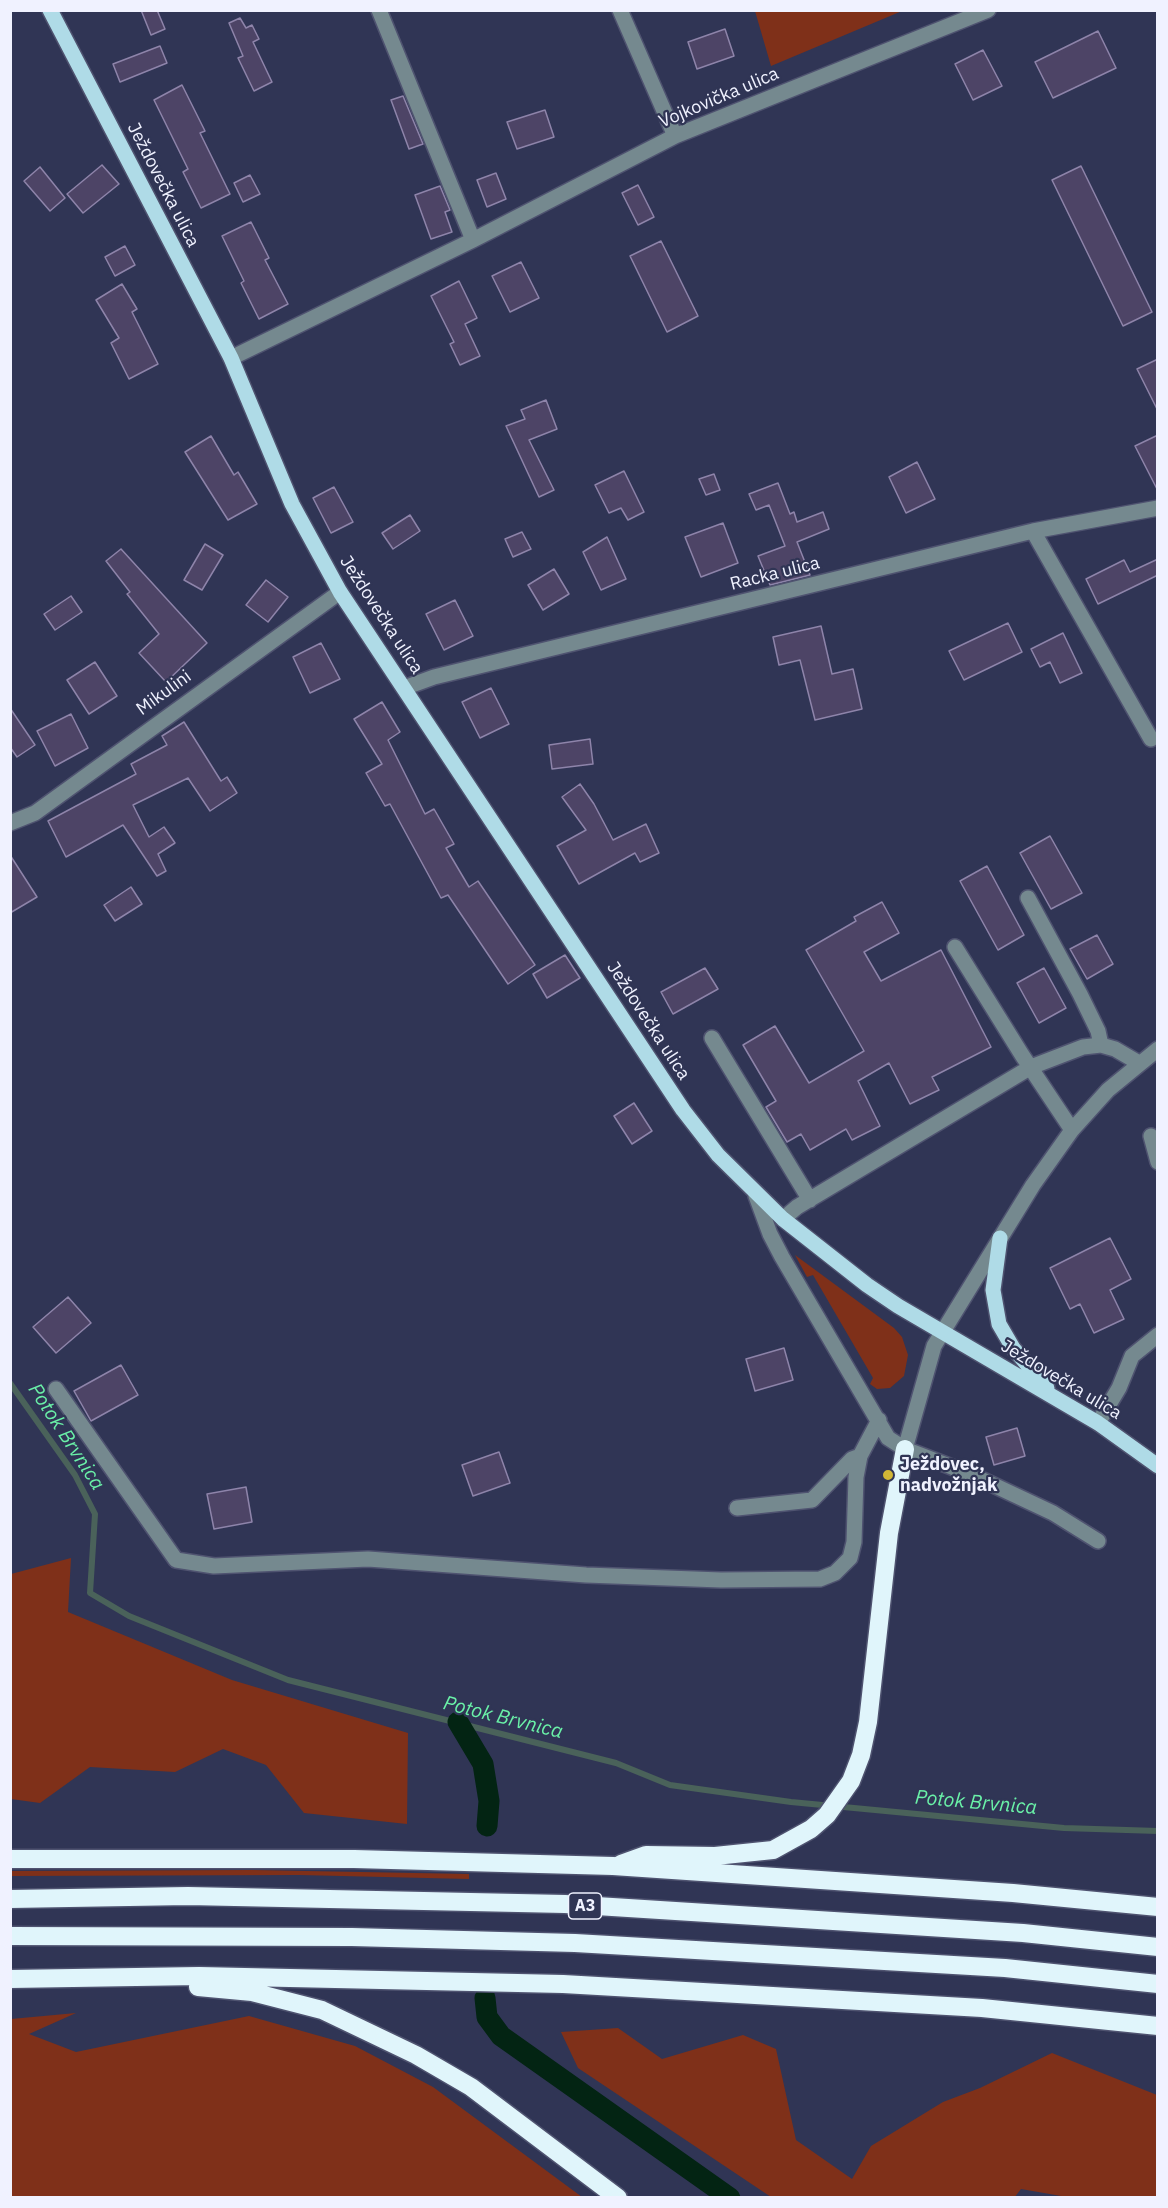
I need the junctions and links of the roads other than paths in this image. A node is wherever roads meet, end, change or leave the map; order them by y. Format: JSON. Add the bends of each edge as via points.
{"nodes":[{"id":1,"x":50,"y":10,"type":"edge"},
{"id":2,"x":379,"y":10,"type":"edge"},
{"id":3,"x":620,"y":10,"type":"edge"},
{"id":4,"x":988,"y":10,"type":"edge"},
{"id":5,"x":675,"y":136,"type":"junction"},
{"id":6,"x":473,"y":240,"type":"junction"},
{"id":7,"x":231,"y":358,"type":"junction"},
{"id":8,"x":1158,"y":508,"type":"edge"},
{"id":9,"x":1033,"y":531,"type":"junction"},
{"id":10,"x":340,"y":592,"type":"junction"},
{"id":11,"x":404,"y":687,"type":"junction"},
{"id":12,"x":1151,"y":739,"type":"dead end"},
{"id":13,"x":10,"y":823,"type":"edge"},
{"id":14,"x":1028,"y":898,"type":"dead end"},
{"id":15,"x":955,"y":947,"type":"dead end"},
{"id":16,"x":712,"y":1038,"type":"dead end"},
{"id":17,"x":1101,"y":1045,"type":"junction"},
{"id":18,"x":1158,"y":1049,"type":"edge"},
{"id":19,"x":1139,"y":1063,"type":"junction"},
{"id":20,"x":1031,"y":1068,"type":"junction"},
{"id":21,"x":1072,"y":1130,"type":"junction"},
{"id":22,"x":1151,"y":1136,"type":"dead end"},
{"id":23,"x":1158,"y":1162,"type":"edge"},
{"id":24,"x":756,"y":1196,"type":"junction"},
{"id":25,"x":810,"y":1200,"type":"junction"},
{"id":26,"x":783,"y":1219,"type":"junction"},
{"id":27,"x":1000,"y":1238,"type":"junction"},
{"id":28,"x":942,"y":1332,"type":"junction"},
{"id":29,"x":1158,"y":1335,"type":"edge"},
{"id":30,"x":56,"y":1389,"type":"dead end"},
{"id":31,"x":1060,"y":1400,"type":"junction"},
{"id":32,"x":879,"y":1420,"type":"junction"},
{"id":33,"x":1098,"y":1423,"type":"junction"},
{"id":34,"x":905,"y":1449,"type":"junction"},
{"id":35,"x":860,"y":1456,"type":"junction"},
{"id":36,"x":1158,"y":1466,"type":"edge"},
{"id":37,"x":737,"y":1508,"type":"dead end"},
{"id":38,"x":1098,"y":1540,"type":"dead end"},
{"id":39,"x":10,"y":1859,"type":"edge"},
{"id":40,"x":614,"y":1866,"type":"junction"},
{"id":41,"x":10,"y":1899,"type":"edge"},
{"id":42,"x":1158,"y":1907,"type":"edge"},
{"id":43,"x":10,"y":1936,"type":"edge"},
{"id":44,"x":1158,"y":1947,"type":"edge"},
{"id":45,"x":119,"y":1976,"type":"junction"},
{"id":46,"x":10,"y":1979,"type":"edge"},
{"id":47,"x":1158,"y":1984,"type":"edge"},
{"id":48,"x":1158,"y":2026,"type":"edge"},
{"id":49,"x":618,"y":2198,"type":"edge"}],
"edges":[{"from":1,"to":7,"type":"main road","name":"Ježdovečka ulica"},
{"from":2,"to":6,"type":"street"},
{"from":3,"to":5,"type":"street"},
{"from":4,"to":5,"type":"street","name":"Vojkovička ulica"},
{"from":5,"to":6,"type":"street","name":"Vojkovička ulica"},
{"from":6,"to":7,"type":"street","name":"Vojkovička ulica"},
{"from":7,"to":10,"type":"main road","name":"Ježdovečka ulica","via":[[291,504]]},
{"from":8,"to":9,"type":"street","name":"Racka ulica"},
{"from":9,"to":11,"type":"street","name":"Racka ulica"},
{"from":9,"to":12,"type":"street"},
{"from":10,"to":11,"type":"main road","name":"Ježdovečka ulica"},
{"from":10,"to":13,"type":"street","name":"Mikulini","via":[[35,813]]},
{"from":11,"to":24,"type":"main road","name":"Ježdovečka ulica","via":[[683,1110]]},
{"from":14,"to":17,"type":"street","via":[[1085,1003]]},
{"from":15,"to":20,"type":"street"},
{"from":16,"to":25,"type":"street"},
{"from":17,"to":19,"type":"street"},
{"from":17,"to":20,"type":"street","via":[[1083,1047]]},
{"from":18,"to":19,"type":"street"},
{"from":19,"to":21,"type":"street"},
{"from":20,"to":21,"type":"street"},
{"from":20,"to":25,"type":"street"},
{"from":21,"to":27,"type":"street"},
{"from":22,"to":23,"type":"street"},
{"from":24,"to":26,"type":"main road","name":"Ježdovečka ulica"},
{"from":24,"to":32,"type":"street","name":"Ježdovečka ulica","via":[[782,1257]]},
{"from":25,"to":26,"type":"street"},
{"from":26,"to":28,"type":"main road","name":"Ježdovečka ulica","via":[[867,1285]]},
{"from":27,"to":28,"type":"street"},
{"from":27,"to":31,"type":"main road","via":[[993,1290],[999,1324],[1030,1369]]},
{"from":28,"to":31,"type":"main road","name":"Ježdovečka ulica"},
{"from":28,"to":34,"type":"street","via":[[927,1366]]},
{"from":29,"to":33,"type":"street","via":[[1132,1356]]},
{"from":30,"to":35,"type":"street","via":[[176,1560],[214,1566],[368,1559],[586,1575],[820,1579],[835,1573],[850,1558]]},
{"from":31,"to":33,"type":"main road","name":"Ježdovečka ulica"},
{"from":32,"to":34,"type":"street","name":"Ježdovečka ulica","via":[[888,1438]]},
{"from":32,"to":35,"type":"street"},
{"from":33,"to":36,"type":"main road","name":"Ježdovečka ulica"},
{"from":34,"to":38,"type":"street","via":[[970,1474]]},
{"from":34,"to":40,"type":"highway","via":[[889,1533],[868,1722],[851,1781],[827,1815],[811,1829],[773,1850],[646,1855]]},
{"from":35,"to":37,"type":"street","via":[[846,1464],[812,1500]]},
{"from":39,"to":40,"type":"highway","via":[[354,1859]]},
{"from":40,"to":42,"type":"highway","via":[[1013,1893]]},
{"from":41,"to":44,"type":"highway","number":"A3","via":[[188,1896],[565,1904],[1023,1933]]},
{"from":43,"to":47,"type":"highway","number":"A3","via":[[329,1936],[575,1943],[1005,1968]]},
{"from":45,"to":46,"type":"highway"},
{"from":45,"to":48,"type":"highway","via":[[664,1989],[982,2008]]},
{"from":45,"to":49,"type":"highway","via":[[252,1992],[322,2010],[416,2055],[471,2087]]}]}
